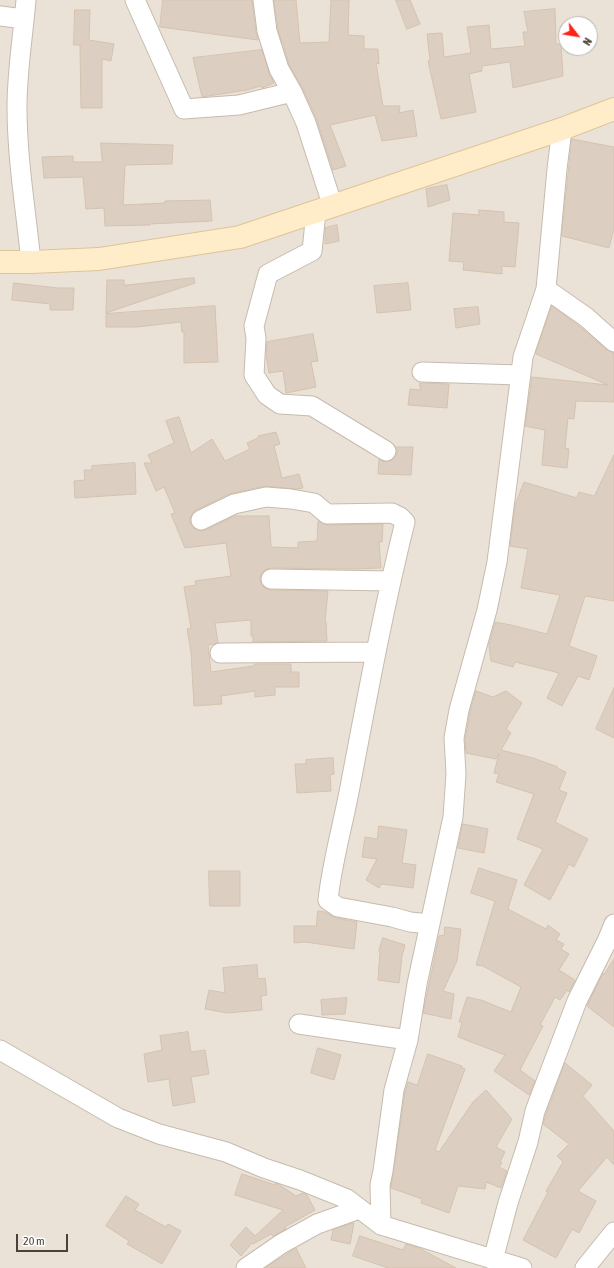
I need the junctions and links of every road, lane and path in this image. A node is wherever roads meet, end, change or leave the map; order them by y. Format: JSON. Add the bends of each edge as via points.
{"nodes":[{"id":1,"x":26,"y":0,"type":"edge"},
{"id":2,"x":135,"y":0,"type":"edge"},
{"id":3,"x":263,"y":0,"type":"edge"},
{"id":4,"x":0,"y":16,"type":"edge"},
{"id":5,"x":24,"y":19,"type":"junction"},
{"id":6,"x":292,"y":92,"type":"junction"},
{"id":7,"x":614,"y":109,"type":"edge"},
{"id":8,"x":562,"y":129,"type":"junction"},
{"id":9,"x":324,"y":210,"type":"junction"},
{"id":10,"x":0,"y":262,"type":"edge"},
{"id":11,"x":31,"y":262,"type":"junction"},
{"id":12,"x":546,"y":289,"type":"junction"},
{"id":13,"x":614,"y":342,"type":"edge"},
{"id":14,"x":422,"y":372,"type":"dead end"},
{"id":15,"x":520,"y":375,"type":"junction"},
{"id":16,"x":386,"y":451,"type":"dead end"},
{"id":17,"x":202,"y":520,"type":"dead end"},
{"id":18,"x":271,"y":580,"type":"dead end"},
{"id":19,"x":390,"y":581,"type":"junction"},
{"id":20,"x":376,"y":652,"type":"junction"},
{"id":21,"x":220,"y":653,"type":"dead end"},
{"id":22,"x":430,"y":924,"type":"junction"},
{"id":23,"x":614,"y":924,"type":"edge"},
{"id":24,"x":299,"y":1024,"type":"dead end"},
{"id":25,"x":408,"y":1040,"type":"junction"},
{"id":26,"x":0,"y":1050,"type":"edge"},
{"id":27,"x":358,"y":1209,"type":"junction"},
{"id":28,"x":381,"y":1225,"type":"junction"},
{"id":29,"x":614,"y":1232,"type":"edge"},
{"id":30,"x":493,"y":1260,"type":"junction"},
{"id":31,"x":246,"y":1268,"type":"edge"},
{"id":32,"x":522,"y":1268,"type":"edge"},
{"id":33,"x":585,"y":1268,"type":"edge"}],
"edges":[{"from":1,"to":5,"type":"street"},
{"from":2,"to":6,"type":"street","via":[[184,109],[239,105]]},
{"from":3,"to":6,"type":"street","via":[[267,31],[279,69]]},
{"from":4,"to":5,"type":"street"},
{"from":5,"to":11,"type":"street","via":[[17,107]]},
{"from":6,"to":9,"type":"street","via":[[306,123]]},
{"from":7,"to":8,"type":"street"},
{"from":8,"to":9,"type":"street"},
{"from":8,"to":12,"type":"street"},
{"from":9,"to":11,"type":"street","via":[[240,237],[99,259]]},
{"from":9,"to":16,"type":"street","via":[[312,251],[268,274],[254,326],[254,375],[267,395],[280,404],[312,406]]},
{"from":10,"to":11,"type":"street"},
{"from":12,"to":13,"type":"street","via":[[586,317]]},
{"from":12,"to":15,"type":"street","via":[[523,357]]},
{"from":14,"to":15,"type":"street"},
{"from":15,"to":22,"type":"street","via":[[498,562],[454,738],[456,774],[453,817]]},
{"from":17,"to":19,"type":"street","via":[[234,504],[266,498],[314,502],[328,514],[392,513],[405,522]]},
{"from":18,"to":19,"type":"street"},
{"from":19,"to":20,"type":"street"},
{"from":20,"to":21,"type":"street"},
{"from":20,"to":22,"type":"street","via":[[344,820],[330,879],[328,900],[338,907]]},
{"from":22,"to":25,"type":"street"},
{"from":23,"to":30,"type":"street","via":[[577,1001],[535,1110]]},
{"from":24,"to":25,"type":"street"},
{"from":25,"to":28,"type":"street","via":[[394,1090],[380,1185]]},
{"from":26,"to":27,"type":"street","via":[[118,1118],[159,1134],[226,1152],[347,1199]]},
{"from":27,"to":28,"type":"street"},
{"from":27,"to":31,"type":"street","via":[[317,1224]]},
{"from":28,"to":30,"type":"street"},
{"from":29,"to":33,"type":"street"},
{"from":30,"to":32,"type":"street"}]}
